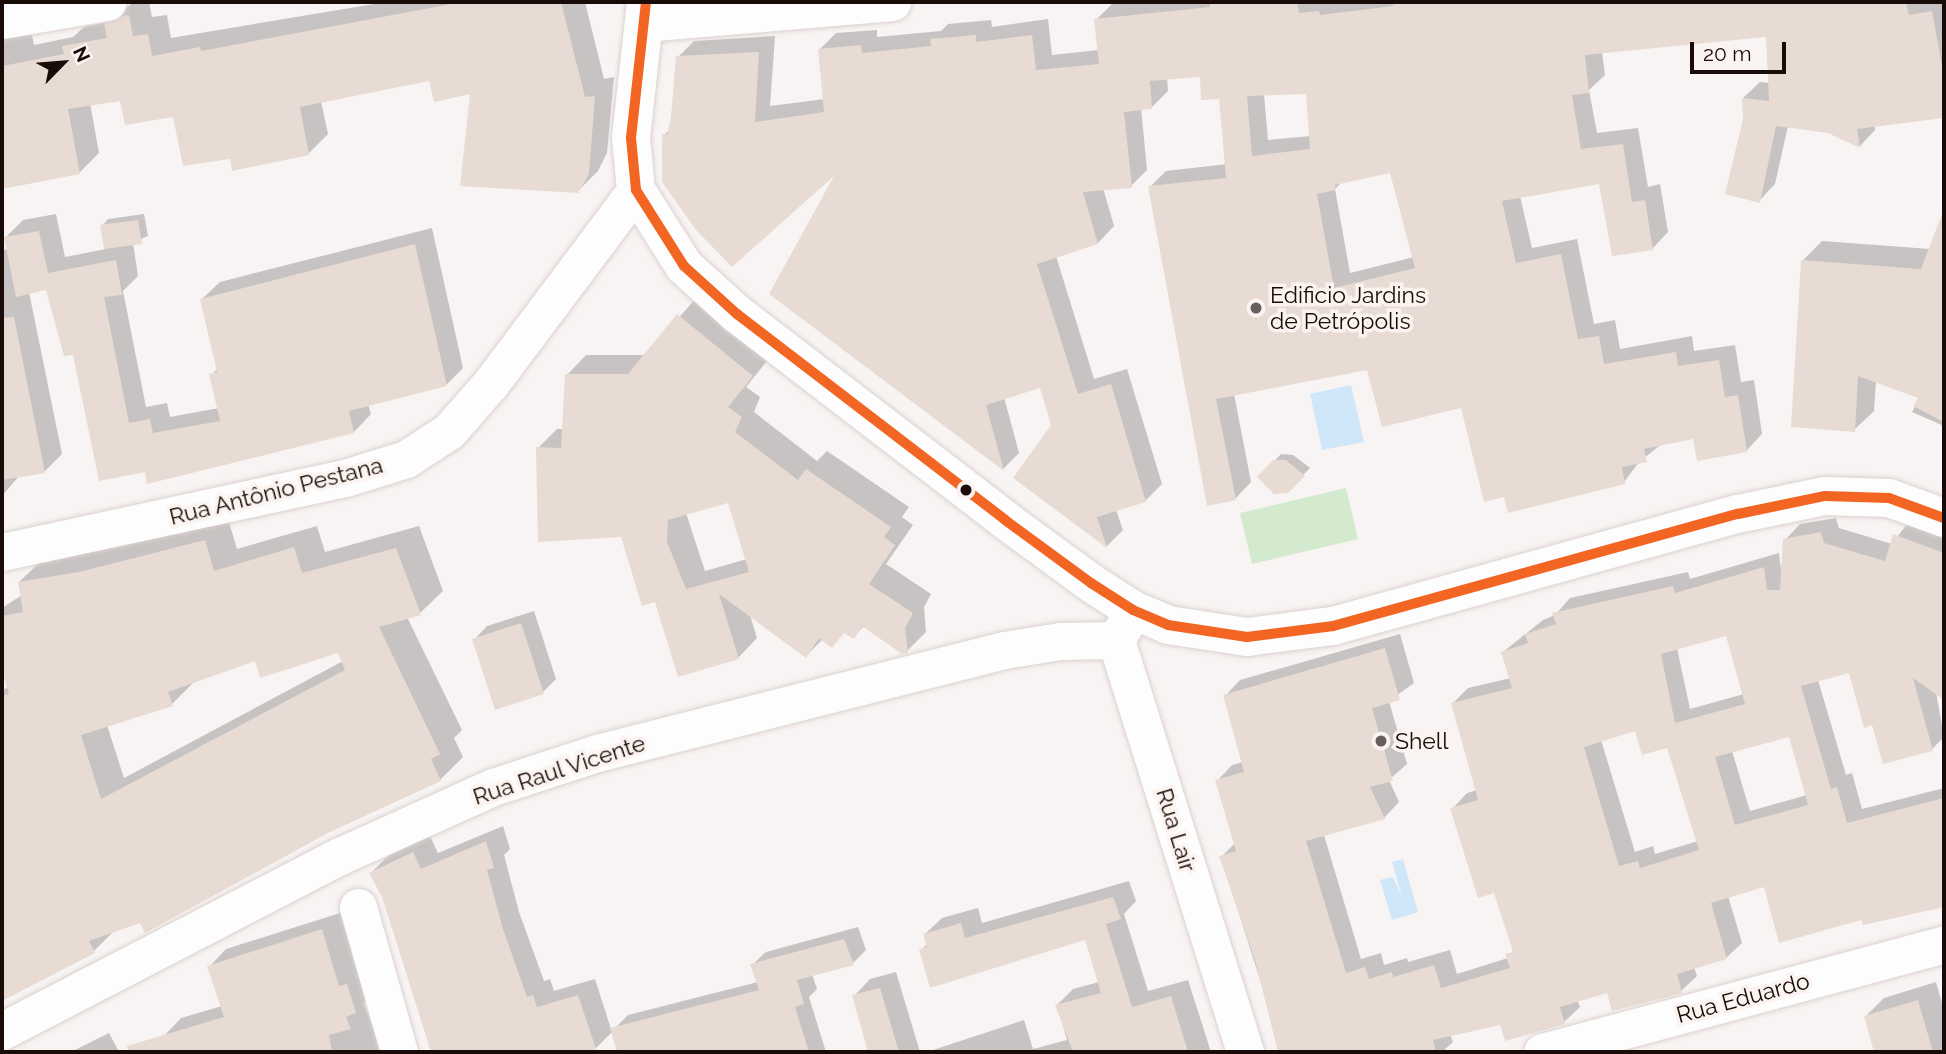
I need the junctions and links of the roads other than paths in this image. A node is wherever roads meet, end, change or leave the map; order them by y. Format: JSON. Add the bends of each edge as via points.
{"nodes":[{"id":1,"x":107,"y":2,"type":"edge"},
{"id":2,"x":892,"y":2,"type":"edge"},
{"id":3,"x":645,"y":12,"type":"edge"},
{"id":4,"x":2,"y":20,"type":"edge"},
{"id":5,"x":636,"y":190,"type":"junction"},
{"id":6,"x":1944,"y":518,"type":"edge"},
{"id":7,"x":2,"y":552,"type":"edge"},
{"id":8,"x":1125,"y":625,"type":"junction"},
{"id":9,"x":340,"y":856,"type":"junction"},
{"id":10,"x":1944,"y":944,"type":"edge"},
{"id":11,"x":2,"y":1031,"type":"edge"},
{"id":12,"x":399,"y":1052,"type":"edge"},
{"id":13,"x":1245,"y":1052,"type":"edge"},
{"id":14,"x":1542,"y":1052,"type":"edge"}],
"edges":[{"from":1,"to":4,"type":"street"},
{"from":2,"to":3,"type":"street"},
{"from":3,"to":5,"type":"main road","via":[[631,138]]},
{"from":5,"to":7,"type":"street","name":"Rua Antônio Pestana","via":[[491,383],[449,431],[406,459],[345,478]]},
{"from":5,"to":8,"type":"main road","via":[[684,266],[737,313],[1005,520]]},
{"from":6,"to":8,"type":"main road","via":[[1889,498],[1825,496],[1738,514],[1333,626],[1280,634],[1209,634],[1168,625]]},
{"from":8,"to":9,"type":"street","name":"Rua Raul Vicente","via":[[1004,650],[597,753],[494,787]]},
{"from":8,"to":13,"type":"street","name":"Rua Lair"},
{"from":9,"to":11,"type":"street","name":"Rua Raul Vicente"},
{"from":9,"to":12,"type":"street"},
{"from":10,"to":14,"type":"street","name":"Rua Eduardo"}]}
